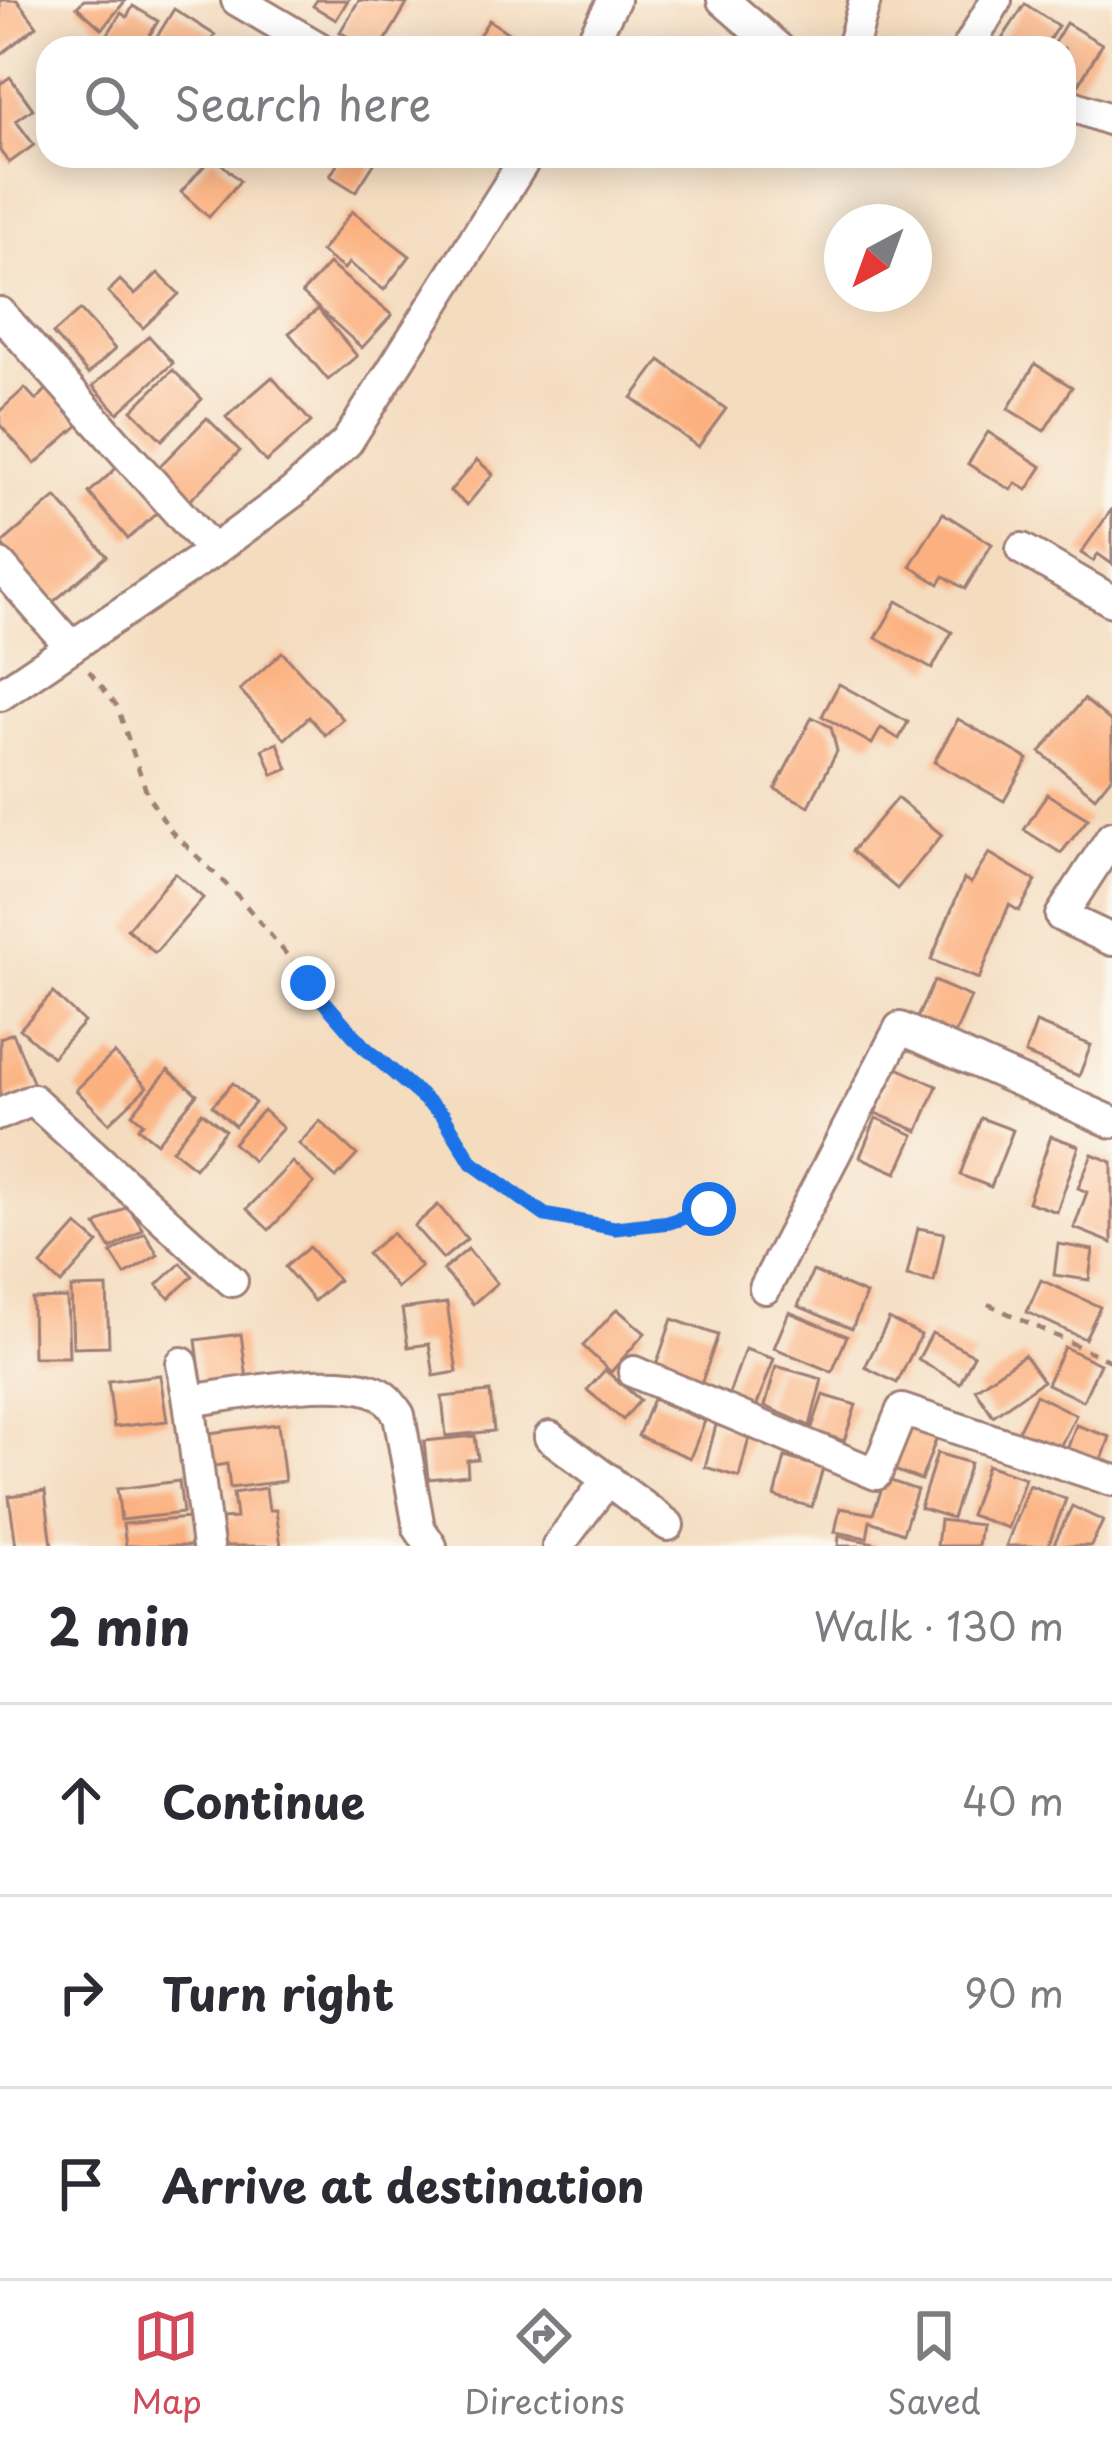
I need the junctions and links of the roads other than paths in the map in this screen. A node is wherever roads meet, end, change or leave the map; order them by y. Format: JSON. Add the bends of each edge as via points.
{"nodes":[{"id":1,"x":237,"y":0,"type":"edge"},
{"id":2,"x":614,"y":0,"type":"edge"},
{"id":3,"x":723,"y":0,"type":"edge"},
{"id":4,"x":865,"y":0,"type":"edge"},
{"id":5,"x":996,"y":0,"type":"edge"},
{"id":6,"x":298,"y":36,"type":"edge"},
{"id":7,"x":594,"y":36,"type":"edge"},
{"id":8,"x":764,"y":36,"type":"edge"},
{"id":9,"x":855,"y":36,"type":"edge"},
{"id":10,"x":975,"y":36,"type":"edge"},
{"id":11,"x":1076,"y":107,"type":"edge"},
{"id":12,"x":1112,"y":120,"type":"edge"},
{"id":13,"x":513,"y":168,"type":"edge"},
{"id":14,"x":0,"y":313,"type":"edge"},
{"id":15,"x":1022,"y":549,"type":"dead end"},
{"id":16,"x":213,"y":551,"type":"junction"},
{"id":17,"x":0,"y":565,"type":"edge"},
{"id":18,"x":1112,"y":601,"type":"edge"},
{"id":19,"x":71,"y":647,"type":"junction"},
{"id":20,"x":0,"y":695,"type":"edge"},
{"id":21,"x":1112,"y":837,"type":"edge"},
{"id":22,"x":1112,"y":940,"type":"edge"},
{"id":23,"x":0,"y":1114,"type":"edge"},
{"id":24,"x":1112,"y":1123,"type":"edge"},
{"id":25,"x":232,"y":1281,"type":"dead end"},
{"id":26,"x":765,"y":1288,"type":"dead end"},
{"id":27,"x":182,"y":1363,"type":"dead end"},
{"id":28,"x":634,"y":1372,"type":"dead end"},
{"id":29,"x":189,"y":1402,"type":"junction"},
{"id":30,"x":550,"y":1437,"type":"dead end"},
{"id":31,"x":608,"y":1479,"type":"junction"},
{"id":32,"x":1112,"y":1480,"type":"edge"},
{"id":33,"x":668,"y":1525,"type":"dead end"},
{"id":34,"x":208,"y":1546,"type":"edge"},
{"id":35,"x":431,"y":1546,"type":"edge"},
{"id":36,"x":558,"y":1546,"type":"edge"}],
"edges":[{"from":1,"to":6,"type":"street"},
{"from":2,"to":7,"type":"street"},
{"from":3,"to":8,"type":"street"},
{"from":4,"to":9,"type":"street"},
{"from":5,"to":10,"type":"street"},
{"from":11,"to":12,"type":"street"},
{"from":13,"to":16,"type":"street","via":[[347,442]]},
{"from":14,"to":16,"type":"street"},
{"from":15,"to":18,"type":"street"},
{"from":16,"to":19,"type":"street"},
{"from":17,"to":19,"type":"street"},
{"from":19,"to":20,"type":"street"},
{"from":21,"to":22,"type":"street","via":[[1061,916]]},
{"from":23,"to":25,"type":"street","via":[[34,1100]]},
{"from":24,"to":26,"type":"street","via":[[900,1028]]},
{"from":27,"to":29,"type":"street"},
{"from":28,"to":32,"type":"street","via":[[876,1474],[902,1410]]},
{"from":29,"to":34,"type":"street"},
{"from":29,"to":35,"type":"street","via":[[280,1388],[371,1390],[388,1400],[399,1415],[419,1528]]},
{"from":30,"to":31,"type":"street"},
{"from":31,"to":33,"type":"street"},
{"from":31,"to":36,"type":"street"}]}
